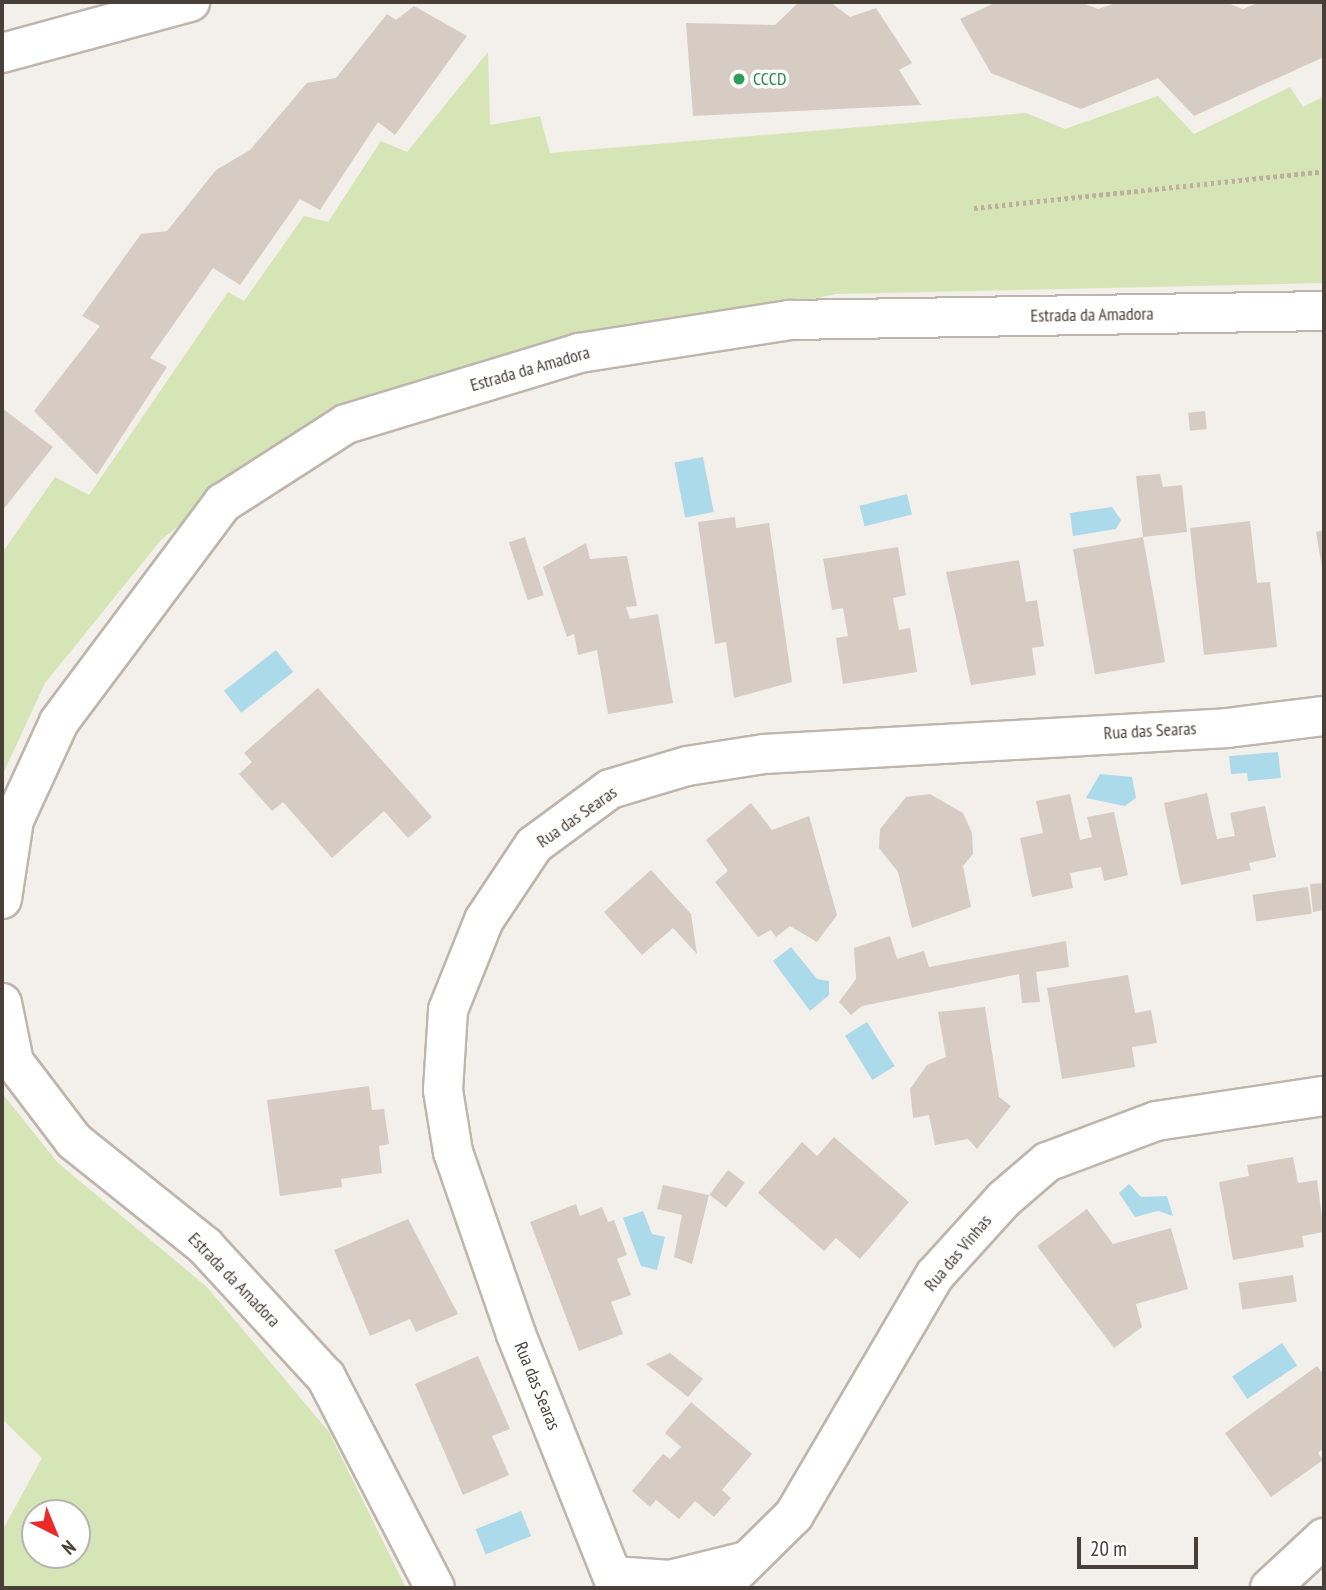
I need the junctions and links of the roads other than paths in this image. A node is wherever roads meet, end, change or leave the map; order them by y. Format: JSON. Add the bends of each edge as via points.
{"nodes":[{"id":1,"x":190,"y":2,"type":"edge"},
{"id":2,"x":2,"y":53,"type":"edge"},
{"id":3,"x":1324,"y":310,"type":"edge"},
{"id":4,"x":1324,"y":716,"type":"edge"},
{"id":5,"x":2,"y":900,"type":"edge"},
{"id":6,"x":2,"y":1003,"type":"edge"},
{"id":7,"x":1324,"y":1096,"type":"edge"},
{"id":8,"x":1324,"y":1538,"type":"edge"},
{"id":9,"x":755,"y":1559,"type":"junction"},
{"id":10,"x":615,"y":1582,"type":"edge"},
{"id":11,"x":435,"y":1588,"type":"edge"},
{"id":12,"x":720,"y":1588,"type":"edge"},
{"id":13,"x":1270,"y":1588,"type":"edge"}],
"edges":[{"from":1,"to":2,"type":"street"},
{"from":3,"to":5,"type":"street","name":"Estrada da Amadora","via":[[789,320],[579,353],[346,424],[223,503],[60,722],[14,820]]},
{"from":4,"to":10,"type":"street","name":"Rua das Searas","via":[[1227,727],[844,748],[687,766],[610,789],[534,845],[484,920],[448,1010],[443,1090],[453,1152],[502,1295]]},
{"from":6,"to":11,"type":"street","name":"Estrada da Amadora","via":[[14,1062],[74,1141],[205,1246],[326,1377]]},
{"from":7,"to":9,"type":"street","name":"Rua das Vinhas","via":[[1156,1121],[1047,1162],[1004,1199],[935,1275],[794,1515]]},
{"from":8,"to":13,"type":"street"},
{"from":9,"to":10,"type":"street","via":[[670,1580]]},
{"from":9,"to":12,"type":"street","name":"Rua das Vinhas"}]}
